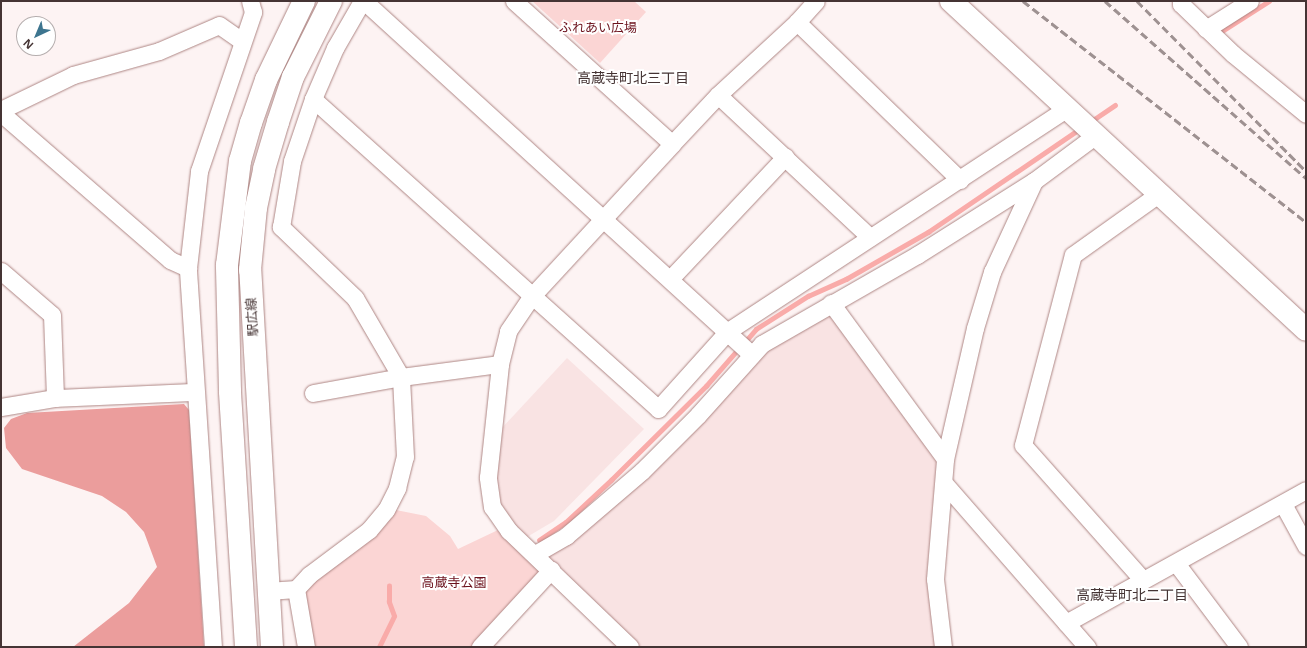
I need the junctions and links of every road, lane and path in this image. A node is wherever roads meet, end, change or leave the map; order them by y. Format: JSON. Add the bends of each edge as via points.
{"nodes":[{"id":1,"x":250,"y":1,"type":"edge"},
{"id":2,"x":304,"y":1,"type":"edge"},
{"id":3,"x":331,"y":1,"type":"edge"},
{"id":4,"x":363,"y":1,"type":"edge"},
{"id":5,"x":514,"y":1,"type":"edge"},
{"id":6,"x":816,"y":1,"type":"edge"},
{"id":7,"x":951,"y":1,"type":"edge"},
{"id":8,"x":1181,"y":1,"type":"edge"},
{"id":9,"x":1250,"y":1,"type":"edge"},
{"id":10,"x":797,"y":22,"type":"junction"},
{"id":11,"x":1206,"y":29,"type":"junction"},
{"id":12,"x":242,"y":41,"type":"junction"},
{"id":13,"x":718,"y":95,"type":"junction"},
{"id":14,"x":314,"y":99,"type":"junction"},
{"id":15,"x":1,"y":111,"type":"edge"},
{"id":16,"x":1306,"y":114,"type":"edge"},
{"id":17,"x":1083,"y":124,"type":"junction"},
{"id":18,"x":672,"y":144,"type":"junction"},
{"id":19,"x":785,"y":157,"type":"junction"},
{"id":20,"x":960,"y":180,"type":"junction"},
{"id":21,"x":1034,"y":181,"type":"junction"},
{"id":22,"x":1160,"y":193,"type":"junction"},
{"id":23,"x":604,"y":219,"type":"junction"},
{"id":24,"x":870,"y":237,"type":"junction"},
{"id":25,"x":188,"y":268,"type":"junction"},
{"id":26,"x":1,"y":271,"type":"edge"},
{"id":27,"x":670,"y":279,"type":"junction"},
{"id":28,"x":531,"y":297,"type":"junction"},
{"id":29,"x":831,"y":304,"type":"junction"},
{"id":30,"x":1306,"y":330,"type":"edge"},
{"id":31,"x":730,"y":334,"type":"junction"},
{"id":32,"x":751,"y":354,"type":"junction"},
{"id":33,"x":500,"y":364,"type":"junction"},
{"id":34,"x":401,"y":377,"type":"junction"},
{"id":35,"x":195,"y":392,"type":"junction"},
{"id":36,"x":313,"y":393,"type":"dead end"},
{"id":37,"x":55,"y":398,"type":"junction"},
{"id":38,"x":1,"y":407,"type":"edge"},
{"id":39,"x":945,"y":459,"type":"junction"},
{"id":40,"x":944,"y":483,"type":"junction"},
{"id":41,"x":1306,"y":490,"type":"edge"},
{"id":42,"x":1283,"y":504,"type":"junction"},
{"id":43,"x":1306,"y":546,"type":"edge"},
{"id":44,"x":535,"y":554,"type":"junction"},
{"id":45,"x":1176,"y":563,"type":"junction"},
{"id":46,"x":552,"y":570,"type":"junction"},
{"id":47,"x":1142,"y":579,"type":"junction"},
{"id":48,"x":296,"y":589,"type":"junction"},
{"id":49,"x":268,"y":591,"type":"junction"},
{"id":50,"x":1066,"y":624,"type":"junction"},
{"id":51,"x":213,"y":647,"type":"edge"},
{"id":52,"x":246,"y":647,"type":"edge"},
{"id":53,"x":272,"y":647,"type":"edge"},
{"id":54,"x":306,"y":647,"type":"edge"},
{"id":55,"x":480,"y":647,"type":"edge"},
{"id":56,"x":630,"y":647,"type":"edge"},
{"id":57,"x":943,"y":647,"type":"edge"},
{"id":58,"x":1086,"y":647,"type":"edge"},
{"id":59,"x":1239,"y":647,"type":"edge"}],
"edges":[{"from":1,"to":12,"type":"street","via":[[253,12]]},
{"from":2,"to":52,"type":"street","name":"駅広線","via":[[266,80],[251,123],[240,161],[227,265],[230,391]]},
{"from":3,"to":49,"type":"street","name":"駅広線","via":[[293,77],[278,122],[264,169],[250,262]]},
{"from":4,"to":14,"type":"street","via":[[335,48]]},
{"from":4,"to":23,"type":"street"},
{"from":5,"to":18,"type":"street"},
{"from":6,"to":10,"type":"street"},
{"from":7,"to":17,"type":"street"},
{"from":8,"to":11,"type":"street"},
{"from":9,"to":11,"type":"street"},
{"from":10,"to":13,"type":"street"},
{"from":10,"to":20,"type":"street"},
{"from":11,"to":16,"type":"street"},
{"from":12,"to":15,"type":"street","via":[[219,25],[159,51],[73,75]]},
{"from":12,"to":25,"type":"street","via":[[199,171]]},
{"from":13,"to":18,"type":"street"},
{"from":13,"to":19,"type":"street"},
{"from":14,"to":28,"type":"street"},
{"from":14,"to":34,"type":"street","via":[[292,161],[281,227],[355,298]]},
{"from":15,"to":25,"type":"street","via":[[170,260]]},
{"from":17,"to":20,"type":"street"},
{"from":17,"to":21,"type":"street"},
{"from":17,"to":22,"type":"street"},
{"from":18,"to":23,"type":"street"},
{"from":19,"to":24,"type":"street"},
{"from":19,"to":27,"type":"street"},
{"from":20,"to":24,"type":"street"},
{"from":21,"to":29,"type":"street","via":[[917,255]]},
{"from":21,"to":39,"type":"street","via":[[992,272],[975,328]]},
{"from":22,"to":30,"type":"street"},
{"from":22,"to":47,"type":"street","via":[[1073,255],[1023,444]]},
{"from":23,"to":27,"type":"street"},
{"from":23,"to":28,"type":"street"},
{"from":24,"to":31,"type":"street"},
{"from":25,"to":35,"type":"street"},
{"from":26,"to":37,"type":"street","via":[[52,315]]},
{"from":27,"to":31,"type":"street"},
{"from":28,"to":31,"type":"street","via":[[658,409]]},
{"from":28,"to":33,"type":"street","via":[[508,331]]},
{"from":29,"to":32,"type":"street","via":[[762,344]]},
{"from":29,"to":39,"type":"street"},
{"from":31,"to":32,"type":"street"},
{"from":32,"to":44,"type":"street","via":[[698,415],[642,471],[566,536]]},
{"from":33,"to":34,"type":"street"},
{"from":33,"to":44,"type":"street","via":[[488,477],[492,508],[508,531]]},
{"from":34,"to":36,"type":"street"},
{"from":34,"to":48,"type":"street","via":[[404,457],[397,488],[389,505],[369,530],[309,575]]},
{"from":35,"to":37,"type":"street"},
{"from":35,"to":51,"type":"street"},
{"from":37,"to":38,"type":"street"},
{"from":39,"to":40,"type":"street"},
{"from":40,"to":50,"type":"street"},
{"from":40,"to":57,"type":"street","via":[[936,534],[935,579]]},
{"from":41,"to":42,"type":"street"},
{"from":42,"to":43,"type":"street"},
{"from":42,"to":45,"type":"street"},
{"from":44,"to":46,"type":"street"},
{"from":45,"to":47,"type":"street"},
{"from":45,"to":59,"type":"street"},
{"from":46,"to":55,"type":"street"},
{"from":46,"to":56,"type":"street"},
{"from":47,"to":50,"type":"street"},
{"from":48,"to":49,"type":"street"},
{"from":48,"to":54,"type":"street"},
{"from":49,"to":53,"type":"street","name":"駅広線"},
{"from":50,"to":58,"type":"street"}]}
